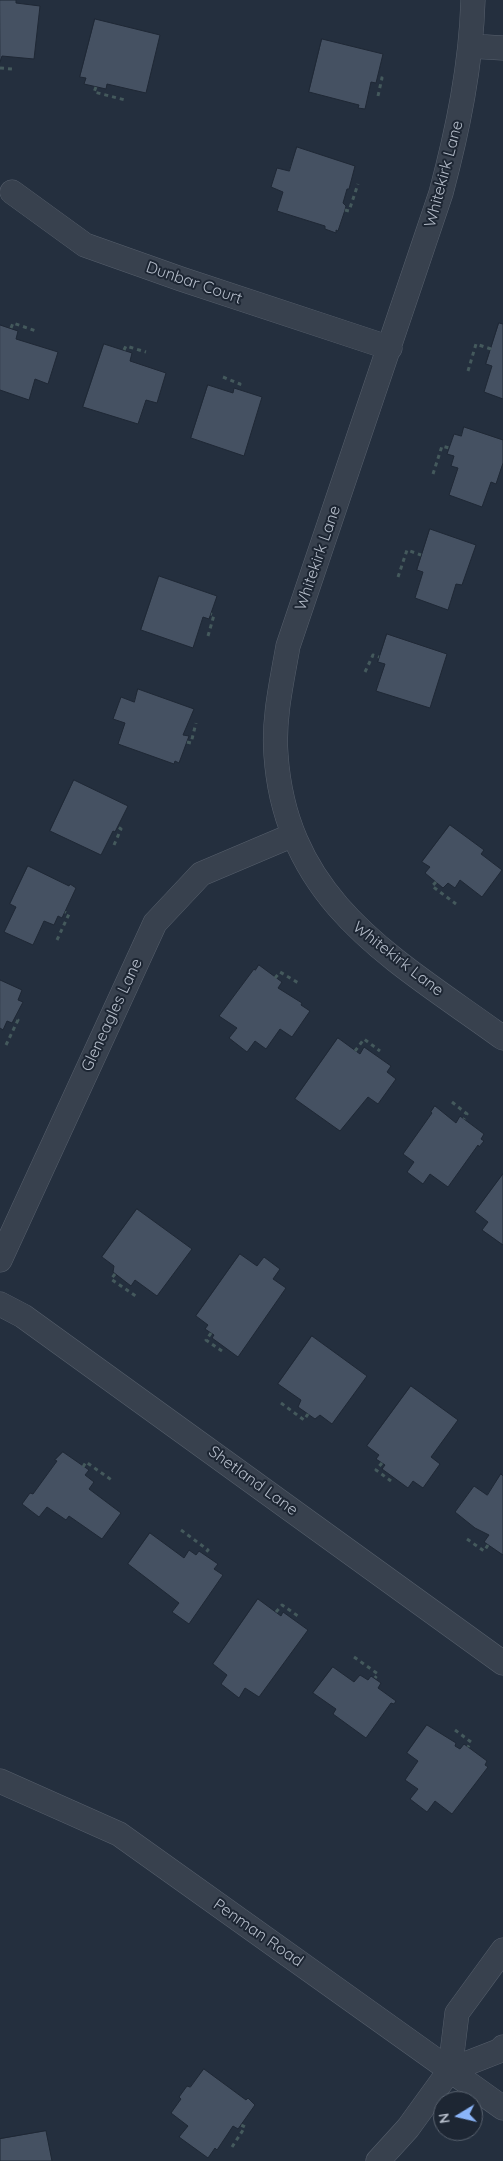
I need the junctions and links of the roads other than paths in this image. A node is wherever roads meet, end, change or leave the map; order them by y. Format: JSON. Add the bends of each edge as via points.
{"nodes":[{"id":1,"x":473,"y":0,"type":"edge"},
{"id":2,"x":470,"y":46,"type":"junction"},
{"id":3,"x":503,"y":48,"type":"edge"},
{"id":4,"x":12,"y":192,"type":"dead end"},
{"id":5,"x":390,"y":348,"type":"junction"},
{"id":6,"x":294,"y":834,"type":"junction"},
{"id":7,"x":503,"y":1038,"type":"edge"},
{"id":8,"x":0,"y":1260,"type":"edge"},
{"id":9,"x":0,"y":1304,"type":"edge"},
{"id":10,"x":503,"y":1663,"type":"edge"},
{"id":11,"x":0,"y":1781,"type":"edge"},
{"id":12,"x":503,"y":1950,"type":"edge"},
{"id":13,"x":503,"y":2047,"type":"edge"},
{"id":14,"x":450,"y":2070,"type":"junction"},
{"id":15,"x":503,"y":2108,"type":"edge"},
{"id":16,"x":378,"y":2161,"type":"edge"}],
"edges":[{"from":1,"to":2,"type":"street","name":"Whitekirk Lane"},
{"from":2,"to":3,"type":"street"},
{"from":2,"to":5,"type":"street","name":"Whitekirk Lane","via":[[458,130],[441,193]]},
{"from":4,"to":5,"type":"street","name":"Dunbar Court","via":[[86,245]]},
{"from":5,"to":6,"type":"street","name":"Whitekirk Lane","via":[[288,646],[277,714],[276,754],[282,798]]},
{"from":6,"to":7,"type":"street","name":"Whitekirk Lane","via":[[323,890],[346,918],[379,948]]},
{"from":6,"to":8,"type":"street","name":"Gleneagles Lane","via":[[201,874],[155,923]]},
{"from":9,"to":10,"type":"street","name":"Shetland Lane","via":[[24,1316]]},
{"from":11,"to":14,"type":"street","name":"Penman Road","via":[[119,1834]]},
{"from":12,"to":14,"type":"street","via":[[457,2013]]},
{"from":13,"to":14,"type":"street"},
{"from":14,"to":15,"type":"street","name":"Penman Road"},
{"from":14,"to":16,"type":"street","via":[[412,2123]]}]}
